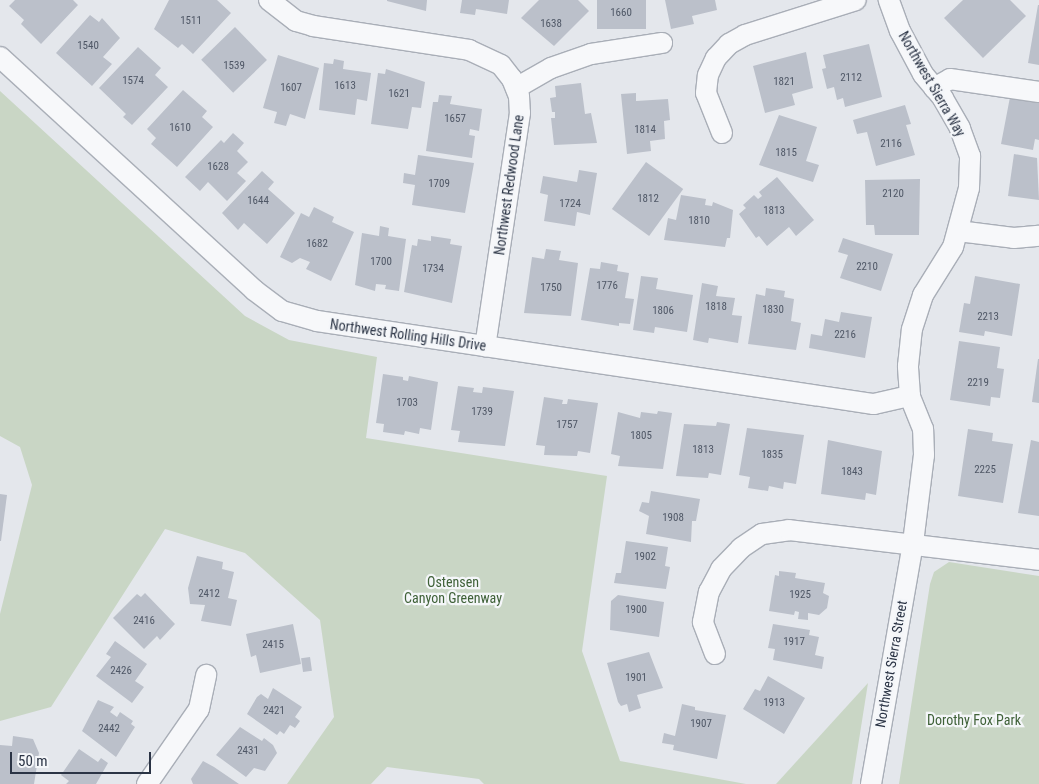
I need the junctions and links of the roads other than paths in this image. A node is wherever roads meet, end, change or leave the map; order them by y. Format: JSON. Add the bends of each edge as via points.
{"nodes":[{"id":1,"x":269,"y":0,"type":"edge"},
{"id":2,"x":856,"y":0,"type":"edge"},
{"id":3,"x":889,"y":0,"type":"edge"},
{"id":4,"x":662,"y":42,"type":"dead end"},
{"id":5,"x":0,"y":57,"type":"edge"},
{"id":6,"x":516,"y":88,"type":"junction"},
{"id":7,"x":934,"y":88,"type":"junction"},
{"id":8,"x":1039,"y":92,"type":"edge"},
{"id":9,"x":722,"y":133,"type":"dead end"},
{"id":10,"x":958,"y":231,"type":"junction"},
{"id":11,"x":1039,"y":236,"type":"edge"},
{"id":12,"x":1014,"y":238,"type":"junction"},
{"id":13,"x":1039,"y":249,"type":"edge"},
{"id":14,"x":485,"y":346,"type":"junction"},
{"id":15,"x":910,"y":396,"type":"junction"},
{"id":16,"x":913,"y":543,"type":"junction"},
{"id":17,"x":1039,"y":560,"type":"edge"},
{"id":18,"x":715,"y":654,"type":"dead end"},
{"id":19,"x":206,"y":675,"type":"dead end"},
{"id":20,"x":147,"y":784,"type":"edge"},
{"id":21,"x":871,"y":784,"type":"edge"}],
"edges":[{"from":1,"to":6,"type":"street","name":"Northwest Redwood Lane","via":[[296,21],[313,26],[486,55],[501,65]]},
{"from":2,"to":9,"type":"street","via":[[745,35],[729,44],[712,66],[706,93]]},
{"from":3,"to":7,"type":"street","name":"Northwest Sierra Way","via":[[900,31]]},
{"from":4,"to":6,"type":"street","via":[[591,54],[551,68]]},
{"from":5,"to":14,"type":"street","name":"Northwest Rolling Hills Drive","via":[[254,290],[282,311],[317,321]]},
{"from":6,"to":14,"type":"street","name":"Northwest Redwood Lane","via":[[520,113]]},
{"from":7,"to":8,"type":"street","via":[[950,79]]},
{"from":7,"to":10,"type":"street","name":"Northwest Sierra Way","via":[[960,128],[970,156],[969,188]]},
{"from":10,"to":12,"type":"street"},
{"from":10,"to":15,"type":"street","name":"Northwest Sierra Way","via":[[923,295],[912,329],[908,366]]},
{"from":11,"to":12,"type":"street"},
{"from":12,"to":13,"type":"street"},
{"from":14,"to":15,"type":"street","name":"Northwest Rolling Hills Drive","via":[[874,404]]},
{"from":15,"to":16,"type":"street","name":"Northwest Sierra Way","via":[[923,429],[924,455]]},
{"from":16,"to":17,"type":"street"},
{"from":16,"to":18,"type":"street","via":[[789,530],[762,534],[741,548],[721,569],[709,592],[703,622]]},
{"from":16,"to":21,"type":"street","name":"Northwest Sierra Street"},
{"from":19,"to":20,"type":"street","via":[[199,709]]}]}
